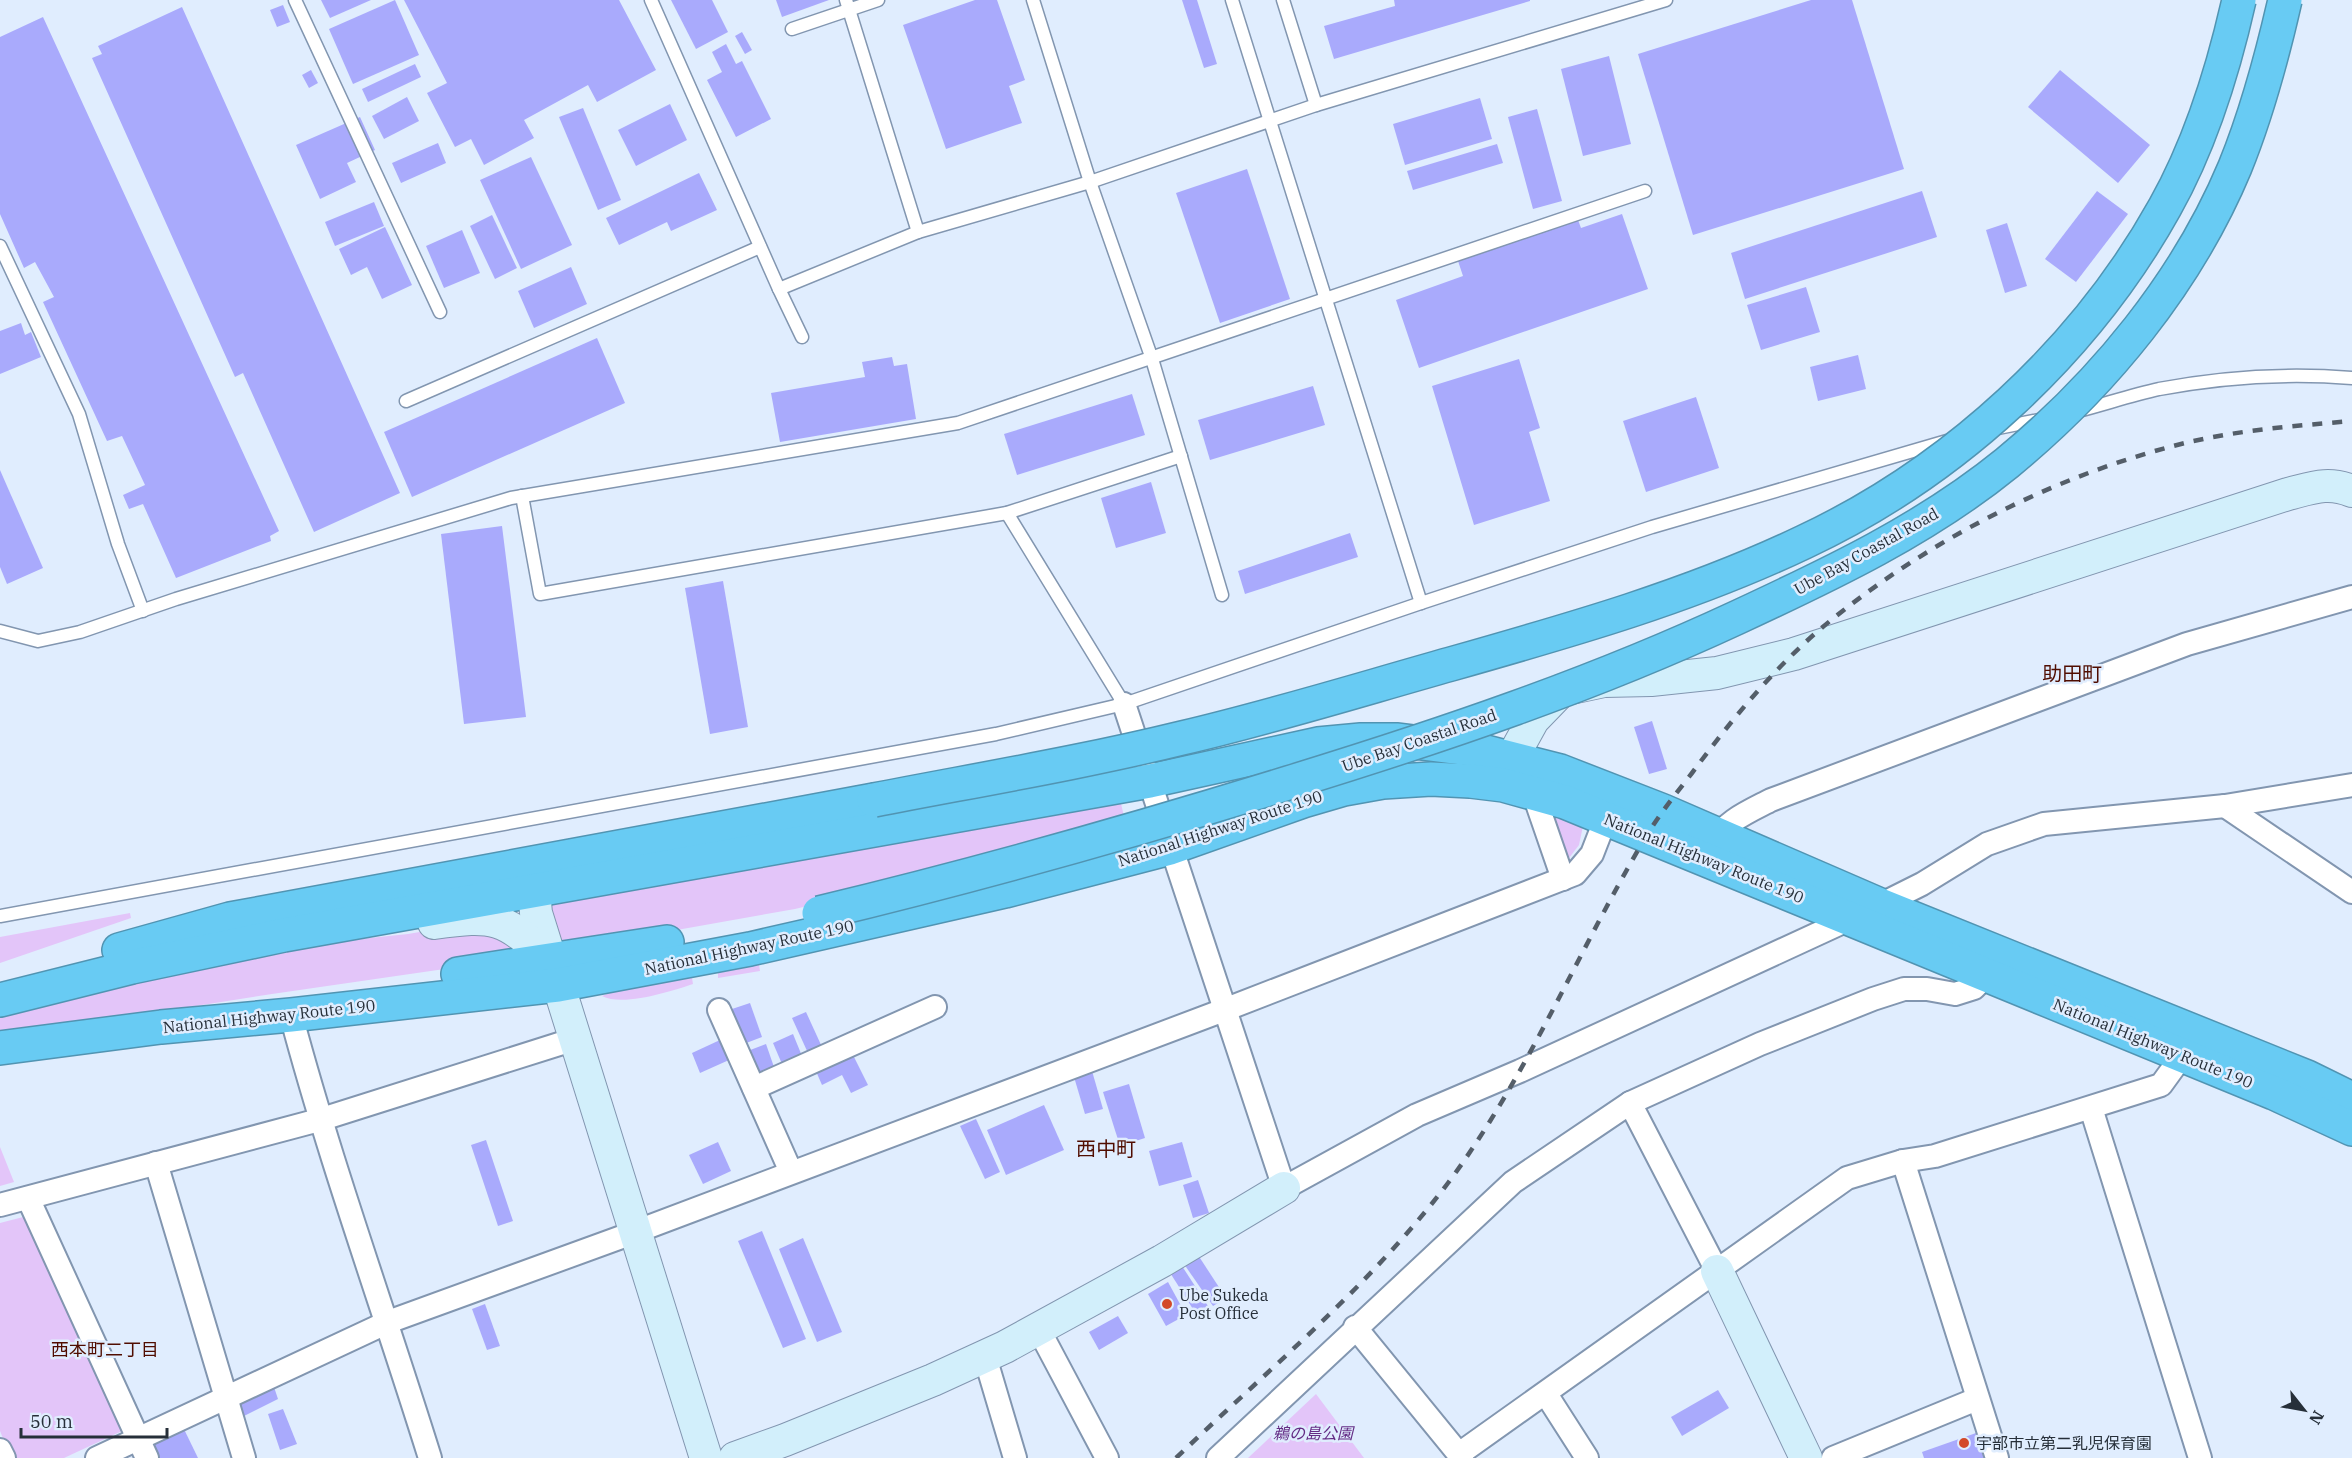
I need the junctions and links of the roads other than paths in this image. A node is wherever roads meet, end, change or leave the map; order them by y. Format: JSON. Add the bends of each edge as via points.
{"nodes":[{"id":1,"x":295,"y":0,"type":"edge"},
{"id":2,"x":651,"y":0,"type":"edge"},
{"id":3,"x":878,"y":0,"type":"edge"},
{"id":4,"x":1033,"y":0,"type":"edge"},
{"id":5,"x":1232,"y":0,"type":"edge"},
{"id":6,"x":1283,"y":0,"type":"edge"},
{"id":7,"x":1666,"y":0,"type":"edge"},
{"id":8,"x":2239,"y":0,"type":"edge"},
{"id":9,"x":2285,"y":0,"type":"edge"},
{"id":10,"x":848,"y":5,"type":"edge"},
{"id":11,"x":792,"y":29,"type":"dead end"},
{"id":12,"x":1316,"y":105,"type":"junction"},
{"id":13,"x":1270,"y":119,"type":"junction"},
{"id":14,"x":1090,"y":182,"type":"junction"},
{"id":15,"x":1645,"y":191,"type":"dead end"},
{"id":16,"x":918,"y":232,"type":"junction"},
{"id":17,"x":0,"y":246,"type":"edge"},
{"id":18,"x":760,"y":247,"type":"junction"},
{"id":19,"x":779,"y":289,"type":"junction"},
{"id":20,"x":1325,"y":298,"type":"junction"},
{"id":21,"x":440,"y":312,"type":"dead end"},
{"id":22,"x":802,"y":337,"type":"dead end"},
{"id":23,"x":1152,"y":359,"type":"junction"},
{"id":24,"x":2352,"y":378,"type":"edge"},
{"id":25,"x":406,"y":401,"type":"dead end"},
{"id":26,"x":1181,"y":456,"type":"junction"},
{"id":27,"x":2352,"y":491,"type":"edge"},
{"id":28,"x":522,"y":496,"type":"junction"},
{"id":29,"x":1008,"y":513,"type":"junction"},
{"id":30,"x":1222,"y":595,"type":"dead end"},
{"id":31,"x":2352,"y":597,"type":"edge"},
{"id":32,"x":1421,"y":603,"type":"junction"},
{"id":33,"x":143,"y":610,"type":"junction"},
{"id":34,"x":0,"y":631,"type":"edge"},
{"id":35,"x":1124,"y":704,"type":"junction"},
{"id":36,"x":1516,"y":778,"type":"junction"},
{"id":37,"x":1150,"y":781,"type":"junction"},
{"id":38,"x":2352,"y":785,"type":"edge"},
{"id":39,"x":2225,"y":806,"type":"junction"},
{"id":40,"x":1606,"y":818,"type":"junction"},
{"id":41,"x":1712,"y":847,"type":"junction"},
{"id":42,"x":1170,"y":848,"type":"junction"},
{"id":43,"x":573,"y":857,"type":"junction"},
{"id":44,"x":1563,"y":879,"type":"junction"},
{"id":45,"x":536,"y":890,"type":"junction"},
{"id":46,"x":2352,"y":892,"type":"edge"},
{"id":47,"x":1880,"y":905,"type":"junction"},
{"id":48,"x":0,"y":916,"type":"edge"},
{"id":49,"x":1850,"y":918,"type":"junction"},
{"id":50,"x":284,"y":935,"type":"junction"},
{"id":51,"x":554,"y":973,"type":"junction"},
{"id":52,"x":1987,"y":975,"type":"junction"},
{"id":53,"x":0,"y":995,"type":"edge"},
{"id":54,"x":0,"y":1000,"type":"edge"},
{"id":55,"x":935,"y":1007,"type":"dead end"},
{"id":56,"x":719,"y":1010,"type":"dead end"},
{"id":57,"x":1224,"y":1010,"type":"junction"},
{"id":58,"x":291,"y":1015,"type":"junction"},
{"id":59,"x":161,"y":1027,"type":"junction"},
{"id":60,"x":575,"y":1039,"type":"junction"},
{"id":61,"x":2187,"y":1043,"type":"junction"},
{"id":62,"x":0,"y":1048,"type":"edge"},
{"id":63,"x":754,"y":1089,"type":"junction"},
{"id":64,"x":2352,"y":1099,"type":"edge"},
{"id":65,"x":1630,"y":1103,"type":"junction"},
{"id":66,"x":2091,"y":1108,"type":"junction"},
{"id":67,"x":319,"y":1120,"type":"junction"},
{"id":68,"x":2352,"y":1129,"type":"edge"},
{"id":69,"x":1903,"y":1161,"type":"junction"},
{"id":70,"x":156,"y":1163,"type":"junction"},
{"id":71,"x":791,"y":1172,"type":"junction"},
{"id":72,"x":1284,"y":1188,"type":"junction"},
{"id":73,"x":28,"y":1198,"type":"junction"},
{"id":74,"x":0,"y":1205,"type":"edge"},
{"id":75,"x":636,"y":1232,"type":"junction"},
{"id":76,"x":1717,"y":1272,"type":"junction"},
{"id":77,"x":388,"y":1322,"type":"junction"},
{"id":78,"x":1355,"y":1328,"type":"junction"},
{"id":79,"x":1039,"y":1330,"type":"junction"},
{"id":80,"x":985,"y":1357,"type":"junction"},
{"id":81,"x":1546,"y":1394,"type":"junction"},
{"id":82,"x":226,"y":1397,"type":"junction"},
{"id":83,"x":1977,"y":1399,"type":"junction"},
{"id":84,"x":143,"y":1448,"type":"edge"},
{"id":85,"x":0,"y":1450,"type":"edge"},
{"id":86,"x":1461,"y":1456,"type":"edge"},
{"id":87,"x":4,"y":1458,"type":"edge"},
{"id":88,"x":97,"y":1458,"type":"edge"},
{"id":89,"x":244,"y":1458,"type":"edge"},
{"id":90,"x":430,"y":1458,"type":"edge"},
{"id":91,"x":706,"y":1458,"type":"edge"},
{"id":92,"x":735,"y":1458,"type":"edge"},
{"id":93,"x":1015,"y":1458,"type":"edge"},
{"id":94,"x":1107,"y":1458,"type":"edge"},
{"id":95,"x":1218,"y":1458,"type":"edge"},
{"id":96,"x":1587,"y":1458,"type":"edge"},
{"id":97,"x":1806,"y":1458,"type":"edge"},
{"id":98,"x":1833,"y":1458,"type":"edge"},
{"id":99,"x":1997,"y":1458,"type":"edge"},
{"id":100,"x":2200,"y":1458,"type":"edge"}],
"edges":[{"from":1,"to":21,"type":"lane"},
{"from":2,"to":18,"type":"lane"},
{"from":3,"to":10,"type":"lane"},
{"from":4,"to":14,"type":"lane"},
{"from":5,"to":13,"type":"lane"},
{"from":6,"to":12,"type":"lane"},
{"from":7,"to":12,"type":"lane"},
{"from":8,"to":43,"type":"highway","bridge":true,"via":[[2217,84],[2186,165],[2167,204],[2097,309],[2039,374],[1980,428],[1917,476],[1808,541],[1711,582],[1571,630],[1267,717],[1181,739]]},
{"from":9,"to":51,"type":"highway","name":"Ube Bay Coastal Road","bridge":true,"via":[[2262,89],[2234,170],[2205,228],[2148,316],[2093,381],[2037,437],[1974,488],[1902,534],[1819,579],[1639,662],[1385,752],[995,868],[819,913]]},
{"from":10,"to":11,"type":"lane"},
{"from":10,"to":16,"type":"lane"},
{"from":12,"to":13,"type":"lane"},
{"from":13,"to":14,"type":"lane"},
{"from":13,"to":20,"type":"lane"},
{"from":14,"to":16,"type":"lane"},
{"from":14,"to":23,"type":"lane"},
{"from":15,"to":20,"type":"lane"},
{"from":16,"to":19,"type":"lane"},
{"from":17,"to":33,"type":"lane","via":[[79,414],[118,544]]},
{"from":18,"to":19,"type":"lane"},
{"from":18,"to":25,"type":"lane"},
{"from":19,"to":22,"type":"lane"},
{"from":20,"to":23,"type":"lane"},
{"from":20,"to":32,"type":"lane"},
{"from":23,"to":26,"type":"lane"},
{"from":23,"to":28,"type":"lane","via":[[958,423]]},
{"from":24,"to":32,"type":"lane","via":[[2222,379],[2157,390],[1966,435],[1652,527]]},
{"from":26,"to":29,"type":"lane"},
{"from":26,"to":30,"type":"lane"},
{"from":27,"to":36,"type":"street","via":[[2338,485],[2288,494],[1794,654],[1717,673],[1604,681],[1562,690],[1533,720]]},
{"from":28,"to":29,"type":"lane","via":[[540,594]]},
{"from":28,"to":33,"type":"lane"},
{"from":29,"to":35,"type":"lane"},
{"from":31,"to":41,"type":"street","via":[[2165,652],[1771,800],[1742,815]]},
{"from":32,"to":35,"type":"lane"},
{"from":33,"to":34,"type":"lane","via":[[80,632],[38,640]]},
{"from":35,"to":37,"type":"street"},
{"from":35,"to":48,"type":"lane","via":[[985,736]]},
{"from":36,"to":37,"type":"highway","name":"National Highway Route 190","via":[[1442,744],[1361,740],[1318,744]]},
{"from":36,"to":40,"type":"highway","name":"National Highway Route 190"},
{"from":36,"to":41,"type":"highway","name":"National Highway Route 190","via":[[1570,775]]},
{"from":36,"to":42,"type":"highway","name":"National Highway Route 190","via":[[1383,782],[1344,789]]},
{"from":36,"to":44,"type":"street"},
{"from":37,"to":42,"type":"street"},
{"from":37,"to":45,"type":"highway","name":"National Highway Route 190"},
{"from":38,"to":39,"type":"street"},
{"from":39,"to":46,"type":"street"},
{"from":39,"to":47,"type":"street","via":[[2044,824],[1987,844]]},
{"from":40,"to":41,"type":"highway","name":"National Highway Route 190"},
{"from":40,"to":44,"type":"street","via":[[1592,854],[1575,874]]},
{"from":41,"to":47,"type":"highway","name":"National Highway Route 190"},
{"from":41,"to":49,"type":"highway","name":"National Highway Route 190"},
{"from":42,"to":51,"type":"highway","name":"National Highway Route 190","via":[[1005,891],[750,949]]},
{"from":42,"to":57,"type":"street"},
{"from":43,"to":45,"type":"street","via":[[550,867]]},
{"from":43,"to":53,"type":"highway","via":[[230,919],[130,946]]},
{"from":44,"to":57,"type":"street"},
{"from":45,"to":50,"type":"highway","name":"National Highway Route 190"},
{"from":45,"to":51,"type":"street","via":[[536,914]]},
{"from":47,"to":49,"type":"street"},
{"from":47,"to":61,"type":"highway","name":"National Highway Route 190"},
{"from":49,"to":52,"type":"highway","name":"National Highway Route 190"},
{"from":49,"to":72,"type":"street","via":[[1417,1115]]},
{"from":50,"to":51,"type":"street","via":[[417,926],[481,917],[514,930]]},
{"from":50,"to":54,"type":"highway","name":"National Highway Route 190"},
{"from":51,"to":58,"type":"highway","name":"National Highway Route 190"},
{"from":51,"to":59,"type":"highway","via":[[283,1000]]},
{"from":51,"to":60,"type":"street"},
{"from":52,"to":61,"type":"highway","name":"National Highway Route 190"},
{"from":52,"to":65,"type":"street","via":[[1974,988],[1955,994],[1927,988],[1904,989],[1873,999],[1760,1044]]},
{"from":55,"to":63,"type":"street"},
{"from":56,"to":63,"type":"street"},
{"from":57,"to":71,"type":"street"},
{"from":57,"to":72,"type":"street"},
{"from":58,"to":59,"type":"highway","name":"National Highway Route 190"},
{"from":58,"to":67,"type":"street"},
{"from":59,"to":62,"type":"highway","name":"National Highway Route 190"},
{"from":60,"to":67,"type":"street"},
{"from":60,"to":75,"type":"street"},
{"from":61,"to":64,"type":"highway","name":"National Highway Route 190","via":[[2307,1077]]},
{"from":61,"to":66,"type":"street","via":[[2161,1085]]},
{"from":61,"to":68,"type":"highway","name":"National Highway Route 190","via":[[2274,1093]]},
{"from":63,"to":71,"type":"street"},
{"from":65,"to":76,"type":"street"},
{"from":65,"to":78,"type":"street","via":[[1513,1182]]},
{"from":66,"to":69,"type":"street","via":[[1935,1156]]},
{"from":66,"to":100,"type":"street"},
{"from":67,"to":70,"type":"street"},
{"from":67,"to":77,"type":"street"},
{"from":69,"to":76,"type":"street","via":[[1847,1178]]},
{"from":69,"to":83,"type":"street"},
{"from":70,"to":73,"type":"street"},
{"from":70,"to":82,"type":"street"},
{"from":71,"to":75,"type":"street"},
{"from":72,"to":79,"type":"street"},
{"from":73,"to":74,"type":"street"},
{"from":73,"to":84,"type":"street"},
{"from":75,"to":77,"type":"street"},
{"from":75,"to":91,"type":"street"},
{"from":76,"to":81,"type":"street"},
{"from":76,"to":97,"type":"street"},
{"from":77,"to":82,"type":"street"},
{"from":77,"to":90,"type":"street"},
{"from":78,"to":86,"type":"street"},
{"from":78,"to":95,"type":"street"},
{"from":79,"to":80,"type":"street"},
{"from":79,"to":94,"type":"street"},
{"from":80,"to":92,"type":"street"},
{"from":80,"to":93,"type":"street"},
{"from":81,"to":86,"type":"street"},
{"from":81,"to":96,"type":"street"},
{"from":82,"to":84,"type":"street"},
{"from":82,"to":89,"type":"street"},
{"from":83,"to":98,"type":"street"},
{"from":83,"to":99,"type":"street"},
{"from":84,"to":88,"type":"street"},
{"from":85,"to":87,"type":"street"}]}
